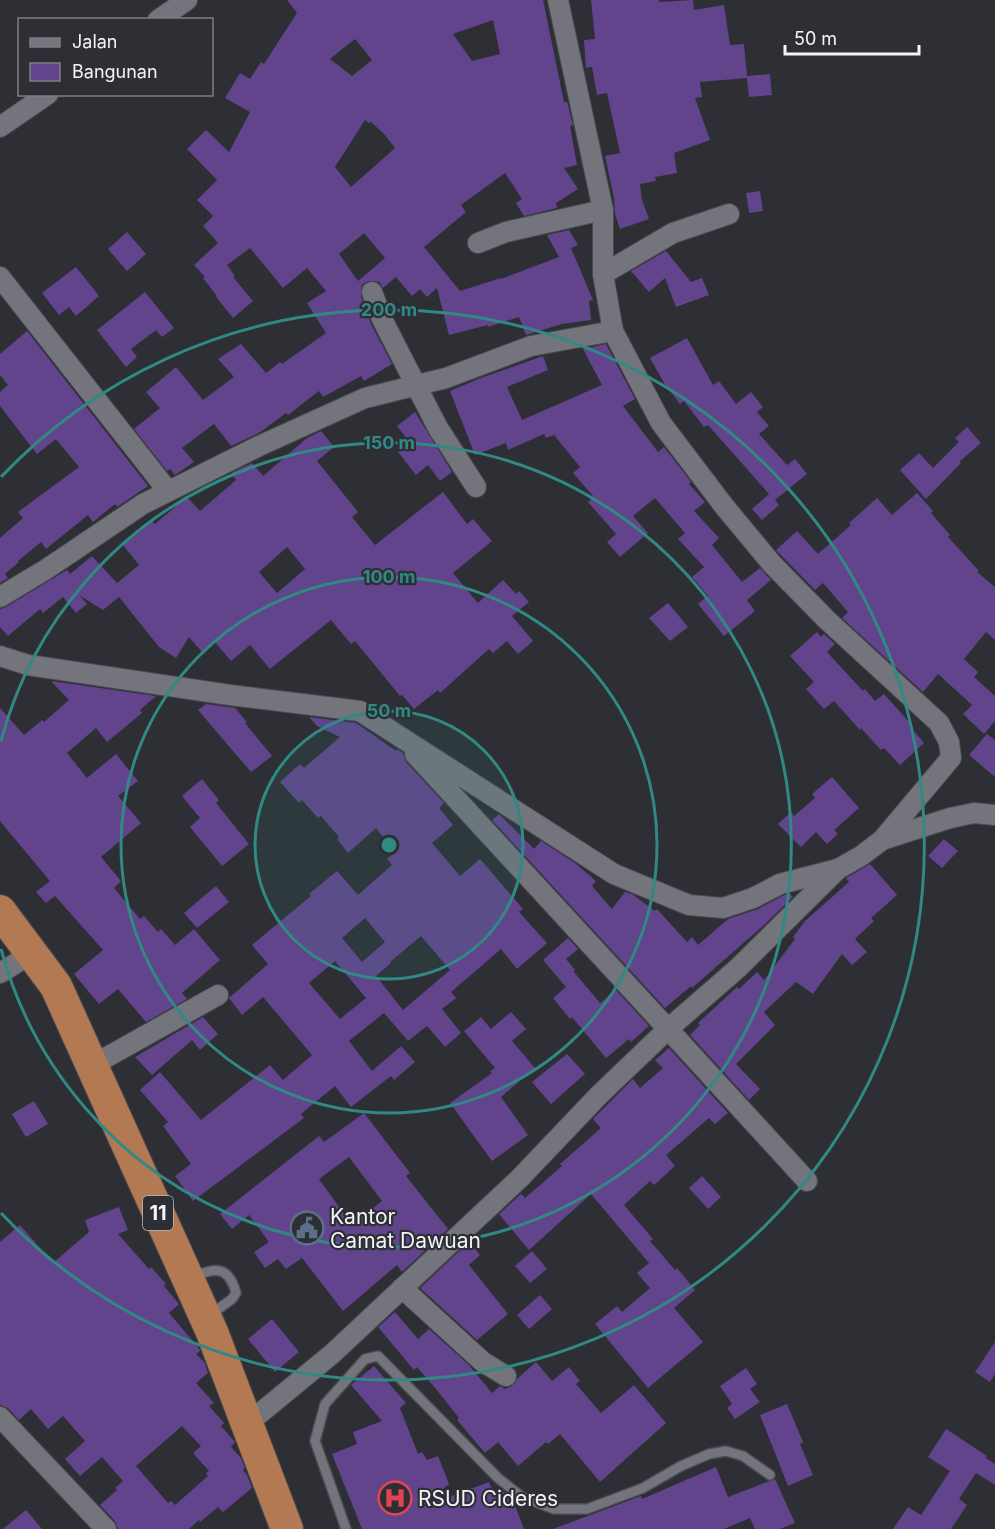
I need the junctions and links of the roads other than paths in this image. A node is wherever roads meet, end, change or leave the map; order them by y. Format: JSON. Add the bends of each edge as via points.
{"nodes":[{"id":1,"x":187,"y":0,"type":"edge"},
{"id":2,"x":558,"y":0,"type":"edge"},
{"id":3,"x":161,"y":18,"type":"edge"},
{"id":4,"x":45,"y":96,"type":"edge"},
{"id":5,"x":0,"y":127,"type":"edge"},
{"id":6,"x":603,"y":210,"type":"junction"},
{"id":7,"x":729,"y":214,"type":"dead end"},
{"id":8,"x":478,"y":243,"type":"dead end"},
{"id":9,"x":603,"y":273,"type":"junction"},
{"id":10,"x":0,"y":278,"type":"edge"},
{"id":11,"x":372,"y":292,"type":"dead end"},
{"id":12,"x":613,"y":331,"type":"junction"},
{"id":13,"x":417,"y":385,"type":"junction"},
{"id":14,"x":476,"y":487,"type":"dead end"},
{"id":15,"x":168,"y":491,"type":"junction"},
{"id":16,"x":0,"y":597,"type":"edge"},
{"id":17,"x":0,"y":656,"type":"edge"},
{"id":18,"x":396,"y":734,"type":"junction"},
{"id":19,"x":995,"y":815,"type":"edge"},
{"id":20,"x":882,"y":840,"type":"junction"},
{"id":21,"x":838,"y":869,"type":"junction"},
{"id":22,"x":0,"y":911,"type":"edge"},
{"id":23,"x":31,"y":954,"type":"junction"},
{"id":24,"x":0,"y":973,"type":"edge"},
{"id":25,"x":218,"y":995,"type":"dead end"},
{"id":26,"x":668,"y":1029,"type":"junction"},
{"id":27,"x":91,"y":1066,"type":"junction"},
{"id":28,"x":807,"y":1180,"type":"dead end"},
{"id":29,"x":402,"y":1288,"type":"junction"},
{"id":30,"x":506,"y":1376,"type":"dead end"},
{"id":31,"x":0,"y":1417,"type":"edge"},
{"id":32,"x":247,"y":1424,"type":"junction"},
{"id":33,"x":770,"y":1475,"type":"dead end"},
{"id":34,"x":106,"y":1529,"type":"edge"},
{"id":35,"x":287,"y":1529,"type":"edge"},
{"id":36,"x":346,"y":1529,"type":"edge"}],
"edges":[{"from":1,"to":3,"type":"street"},
{"from":2,"to":6,"type":"street"},
{"from":4,"to":5,"type":"street"},
{"from":6,"to":8,"type":"street","via":[[506,232]]},
{"from":6,"to":9,"type":"street"},
{"from":7,"to":9,"type":"street","via":[[673,233]]},
{"from":9,"to":12,"type":"street"},
{"from":10,"to":15,"type":"street"},
{"from":11,"to":13,"type":"street"},
{"from":12,"to":13,"type":"street","via":[[531,346]]},
{"from":12,"to":20,"type":"street","via":[[661,423],[772,564],[939,723],[949,742],[951,758]]},
{"from":13,"to":14,"type":"street","via":[[438,428]]},
{"from":13,"to":15,"type":"street","via":[[365,398]]},
{"from":15,"to":16,"type":"street"},
{"from":17,"to":18,"type":"street","via":[[28,664],[230,695],[360,711]]},
{"from":18,"to":21,"type":"street","via":[[614,874],[688,905],[723,908],[780,884]]},
{"from":18,"to":26,"type":"street"},
{"from":19,"to":20,"type":"street","via":[[958,816]]},
{"from":20,"to":21,"type":"street"},
{"from":21,"to":26,"type":"street","via":[[738,968]]},
{"from":22,"to":23,"type":"highway","number":"11"},
{"from":23,"to":24,"type":"street"},
{"from":23,"to":27,"type":"highway","number":"11","via":[[56,986]]},
{"from":25,"to":27,"type":"street"},
{"from":26,"to":28,"type":"street"},
{"from":26,"to":29,"type":"street","via":[[519,1179]]},
{"from":27,"to":32,"type":"highway","number":"11","via":[[205,1318]]},
{"from":29,"to":30,"type":"street","via":[[483,1362]]},
{"from":29,"to":32,"type":"street","via":[[332,1354]]},
{"from":31,"to":34,"type":"street"},
{"from":32,"to":35,"type":"highway","number":"11"},
{"from":33,"to":36,"type":"lane","via":[[743,1456],[726,1451],[709,1454],[643,1488],[587,1509],[554,1509],[522,1497],[498,1478],[378,1356],[365,1359],[325,1404],[315,1441]]}]}
